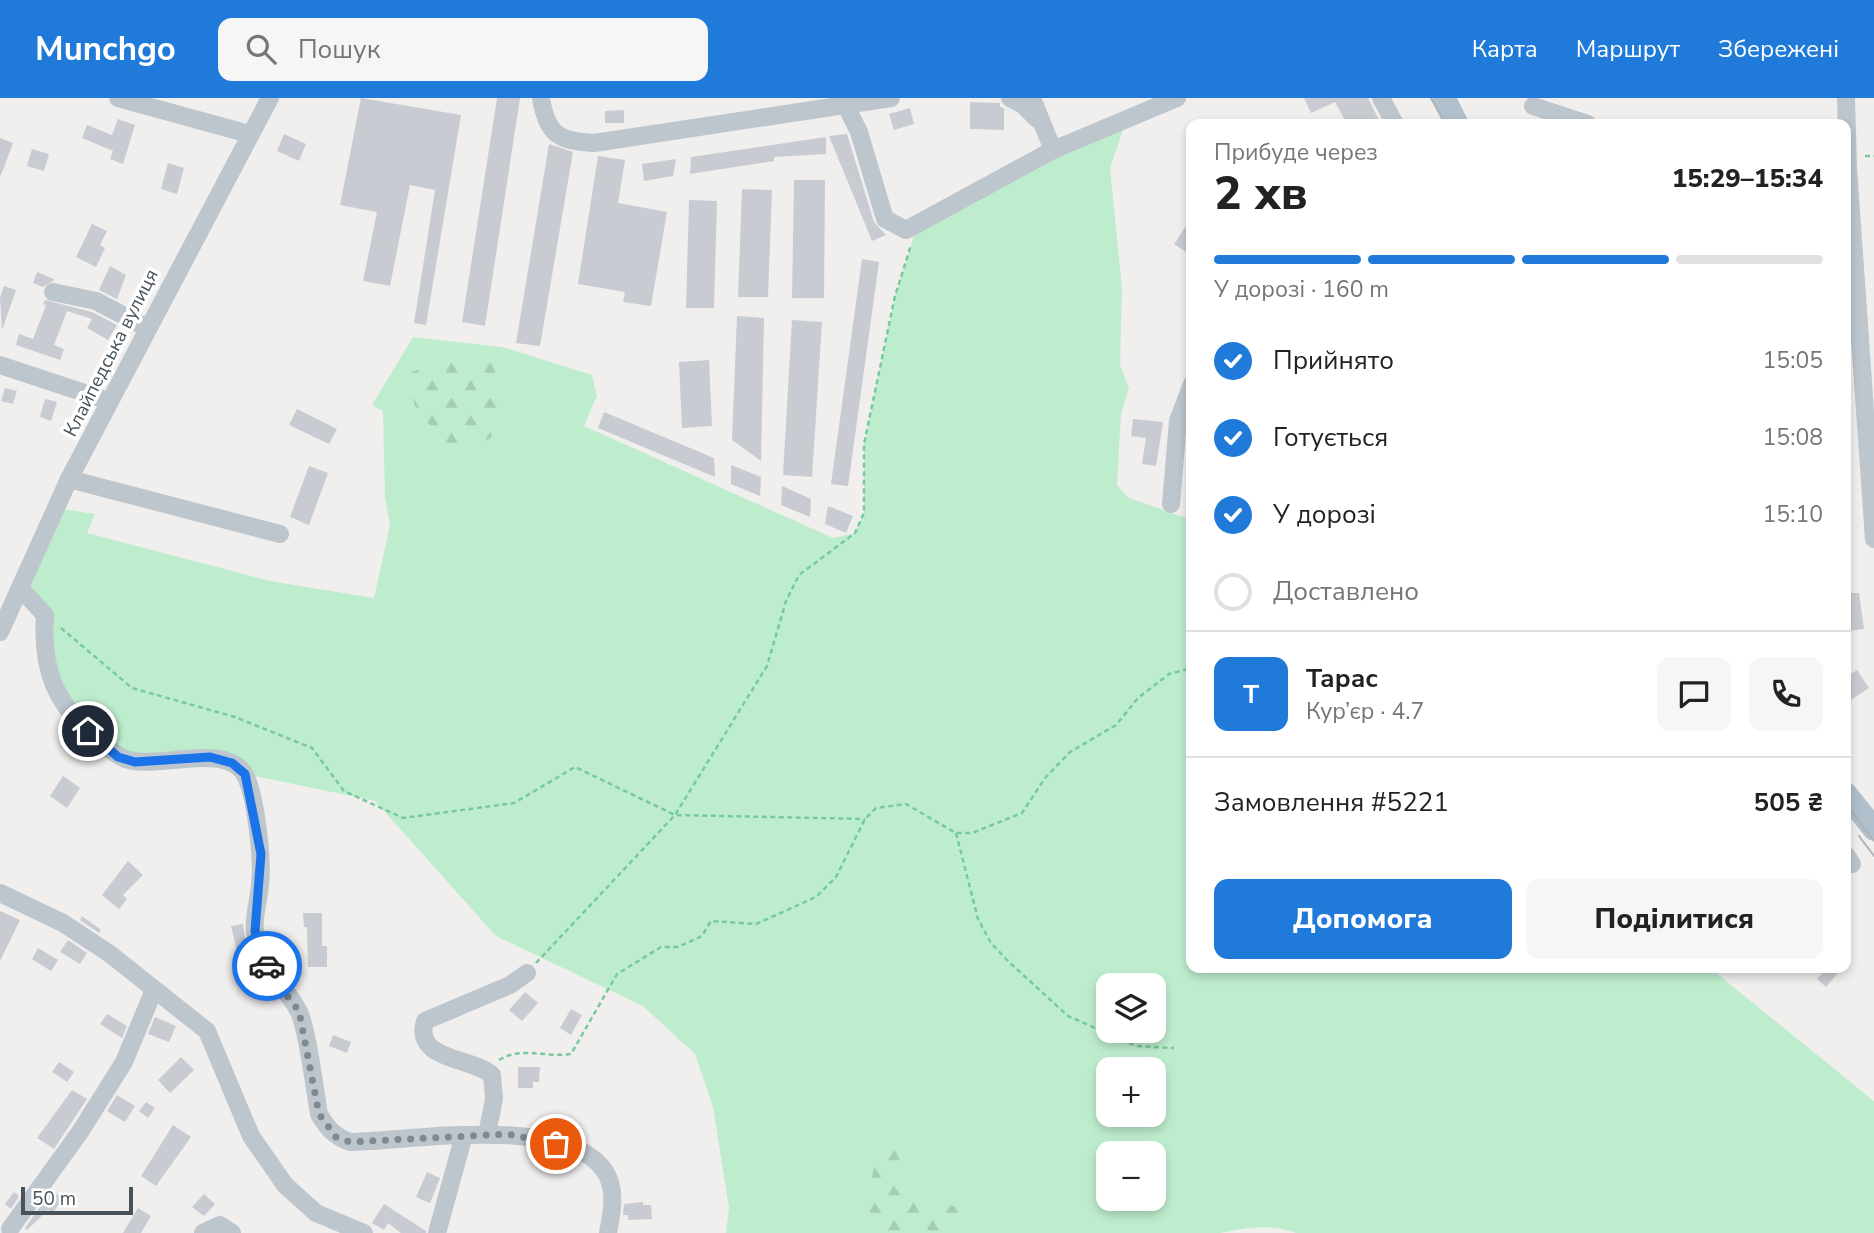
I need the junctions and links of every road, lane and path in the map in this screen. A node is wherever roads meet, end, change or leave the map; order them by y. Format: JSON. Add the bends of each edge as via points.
{"nodes":[{"id":1,"x":118,"y":98,"type":"edge"},
{"id":2,"x":270,"y":98,"type":"edge"},
{"id":3,"x":541,"y":98,"type":"edge"},
{"id":4,"x":891,"y":98,"type":"edge"},
{"id":5,"x":1010,"y":98,"type":"edge"},
{"id":6,"x":1032,"y":98,"type":"edge"},
{"id":7,"x":1177,"y":98,"type":"edge"},
{"id":8,"x":1381,"y":98,"type":"edge"},
{"id":9,"x":1444,"y":98,"type":"edge"},
{"id":10,"x":1846,"y":98,"type":"edge"},
{"id":11,"x":849,"y":102,"type":"edge"},
{"id":12,"x":1534,"y":102,"type":"edge"},
{"id":13,"x":1392,"y":119,"type":"edge"},
{"id":14,"x":1454,"y":119,"type":"edge"},
{"id":15,"x":1529,"y":119,"type":"edge"},
{"id":16,"x":1576,"y":119,"type":"edge"},
{"id":17,"x":1846,"y":119,"type":"edge"},
{"id":18,"x":1044,"y":127,"type":"junction"},
{"id":19,"x":249,"y":134,"type":"junction"},
{"id":20,"x":1053,"y":150,"type":"junction"},
{"id":21,"x":922,"y":224,"type":"junction"},
{"id":22,"x":1851,"y":232,"type":"edge"},
{"id":23,"x":53,"y":292,"type":"dead end"},
{"id":24,"x":147,"y":328,"type":"junction"},
{"id":25,"x":0,"y":365,"type":"edge"},
{"id":26,"x":1186,"y":400,"type":"edge"},
{"id":27,"x":109,"y":401,"type":"junction"},
{"id":28,"x":69,"y":479,"type":"junction"},
{"id":29,"x":1171,"y":503,"type":"dead end"},
{"id":30,"x":280,"y":534,"type":"dead end"},
{"id":31,"x":1874,"y":539,"type":"edge"},
{"id":32,"x":20,"y":588,"type":"junction"},
{"id":33,"x":45,"y":615,"type":"junction"},
{"id":34,"x":0,"y":632,"type":"edge"},
{"id":35,"x":1186,"y":670,"type":"edge"},
{"id":36,"x":1851,"y":800,"type":"edge"},
{"id":37,"x":675,"y":815,"type":"junction"},
{"id":38,"x":865,"y":818,"type":"junction"},
{"id":39,"x":1873,"y":827,"type":"edge"},
{"id":40,"x":956,"y":833,"type":"junction"},
{"id":41,"x":0,"y":893,"type":"edge"},
{"id":42,"x":527,"y":973,"type":"joint"},
{"id":43,"x":154,"y":990,"type":"junction"},
{"id":44,"x":1174,"y":1048,"type":"dead end"},
{"id":45,"x":485,"y":1068,"type":"junction"},
{"id":46,"x":487,"y":1134,"type":"junction"},
{"id":47,"x":464,"y":1135,"type":"junction"},
{"id":48,"x":8,"y":1227,"type":"edge"},
{"id":49,"x":352,"y":1230,"type":"edge"},
{"id":50,"x":202,"y":1233,"type":"edge"},
{"id":51,"x":232,"y":1233,"type":"edge"},
{"id":52,"x":437,"y":1233,"type":"edge"},
{"id":53,"x":608,"y":1233,"type":"edge"}],
"edges":[{"from":1,"to":19,"type":"street"},
{"from":2,"to":19,"type":"street","name":"Клайпедська вулиця"},
{"from":3,"to":11,"type":"street","via":[[555,134],[570,142],[594,143]]},
{"from":4,"to":11,"type":"street"},
{"from":5,"to":18,"type":"street"},
{"from":6,"to":18,"type":"street"},
{"from":7,"to":20,"type":"street"},
{"from":8,"to":13,"type":"street"},
{"from":9,"to":14,"type":"main road"},
{"from":10,"to":17,"type":"street"},
{"from":11,"to":21,"type":"street","via":[[847,108],[859,132],[885,219],[906,230]]},
{"from":12,"to":15,"type":"street"},
{"from":12,"to":16,"type":"street"},
{"from":18,"to":20,"type":"street"},
{"from":19,"to":24,"type":"street","name":"Клайпедська вулиця"},
{"from":20,"to":21,"type":"street"},
{"from":21,"to":37,"type":"path","via":[[895,296],[867,430],[864,513],[855,533],[799,575],[786,601],[767,666]]},
{"from":22,"to":31,"type":"street"},
{"from":23,"to":24,"type":"street","via":[[96,301]]},
{"from":24,"to":27,"type":"street","name":"Клайпедська вулиця"},
{"from":25,"to":27,"type":"street"},
{"from":26,"to":29,"type":"street","via":[[1178,421]]},
{"from":27,"to":28,"type":"street","name":"Клайпедська вулиця"},
{"from":28,"to":30,"type":"street"},
{"from":28,"to":32,"type":"street","name":"Клайпедська вулиця"},
{"from":32,"to":33,"type":"street"},
{"from":32,"to":34,"type":"street","name":"Клайпедська вулиця"},
{"from":33,"to":37,"type":"path","via":[[132,688],[235,717],[312,748],[344,791],[403,818],[514,803],[575,767]]},
{"from":33,"to":47,"type":"street","via":[[53,685],[72,718],[118,757],[157,762],[210,757],[232,763],[245,774],[261,854],[255,931],[270,974],[299,1011],[319,1114],[326,1128],[350,1142]]},
{"from":35,"to":40,"type":"path","via":[[1169,674],[1138,698],[1116,725],[1070,752],[1045,778],[1022,813],[972,833]]},
{"from":36,"to":39,"type":"main road"},
{"from":37,"to":38,"type":"path"},
{"from":37,"to":42,"type":"path"},
{"from":38,"to":40,"type":"path","via":[[877,808],[906,804]]},
{"from":38,"to":45,"type":"path","via":[[836,877],[816,897],[756,924],[711,922],[702,936],[678,947],[661,947],[617,974],[571,1054],[506,1055]]},
{"from":40,"to":44,"type":"path","via":[[978,919],[1008,961],[1068,1016],[1136,1046]]},
{"from":41,"to":43,"type":"street","via":[[63,923]]},
{"from":42,"to":45,"type":"street","via":[[510,985],[425,1021],[429,1047]]},
{"from":43,"to":48,"type":"street","via":[[124,1062],[80,1132]]},
{"from":43,"to":49,"type":"street","via":[[207,1031],[251,1136],[285,1185],[316,1213]]},
{"from":45,"to":46,"type":"street","via":[[492,1074],[495,1099]]},
{"from":46,"to":47,"type":"street"},
{"from":46,"to":53,"type":"street","via":[[542,1140],[590,1157],[604,1170],[611,1186]]},
{"from":47,"to":52,"type":"street"},
{"from":50,"to":51,"type":"street","via":[[220,1225]]}]}
